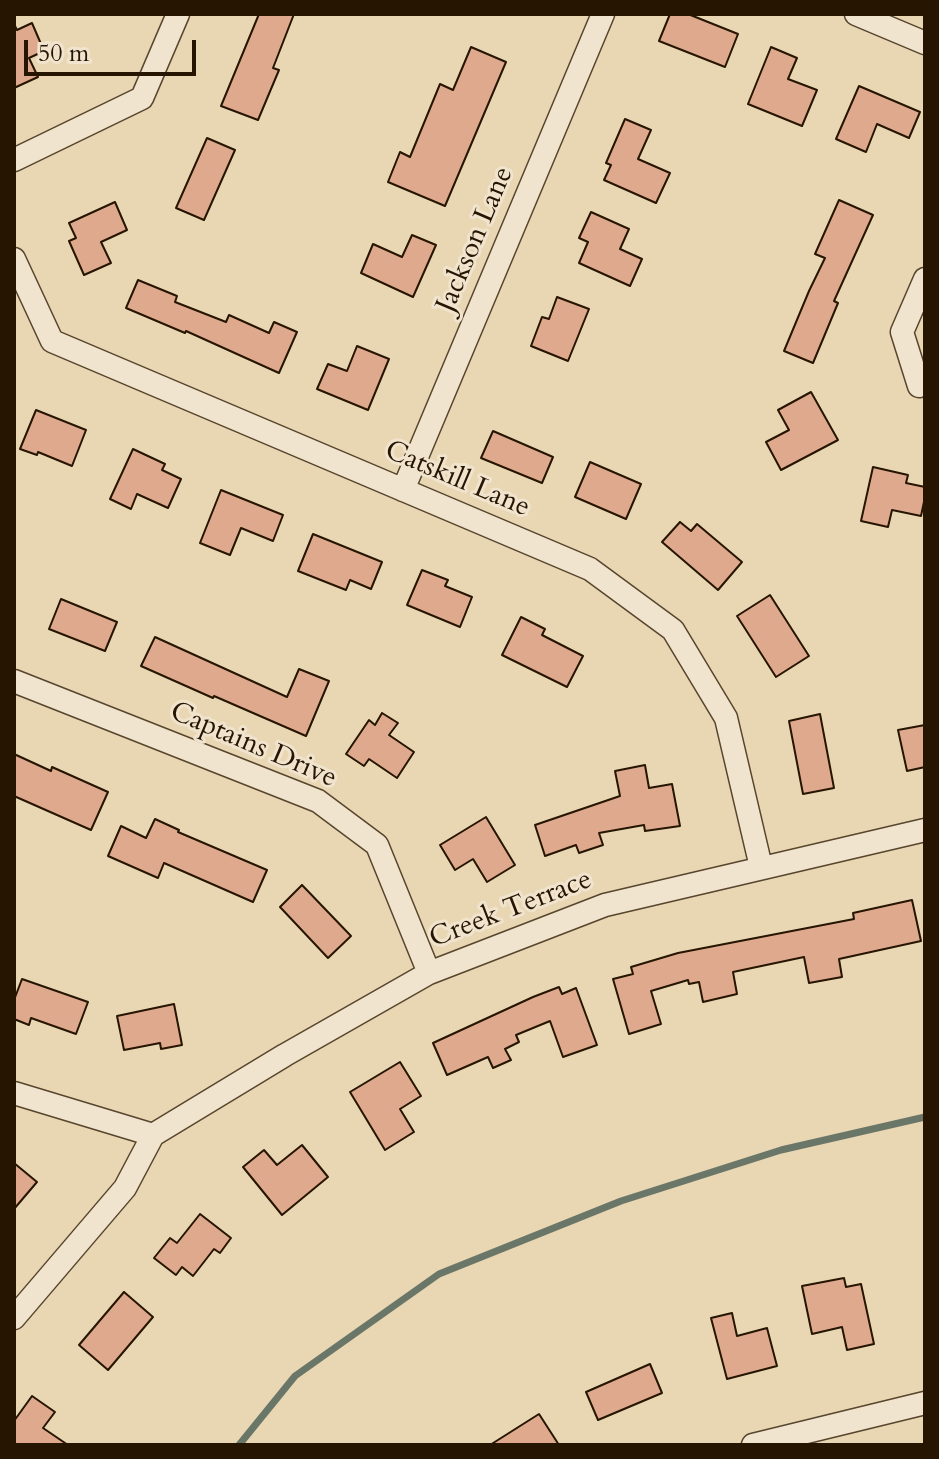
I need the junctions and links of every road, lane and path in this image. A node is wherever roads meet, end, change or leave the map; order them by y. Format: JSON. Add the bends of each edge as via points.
{"nodes":[{"id":1,"x":178,"y":14,"type":"edge"},
{"id":2,"x":603,"y":14,"type":"edge"},
{"id":3,"x":856,"y":14,"type":"edge"},
{"id":4,"x":925,"y":43,"type":"edge"},
{"id":5,"x":14,"y":160,"type":"edge"},
{"id":6,"x":14,"y":259,"type":"edge"},
{"id":7,"x":925,"y":279,"type":"edge"},
{"id":8,"x":919,"y":386,"type":"dead end"},
{"id":9,"x":403,"y":490,"type":"junction"},
{"id":10,"x":14,"y":681,"type":"edge"},
{"id":11,"x":925,"y":830,"type":"edge"},
{"id":12,"x":761,"y":867,"type":"junction"},
{"id":13,"x":429,"y":973,"type":"junction"},
{"id":14,"x":14,"y":1093,"type":"edge"},
{"id":15,"x":153,"y":1135,"type":"junction"},
{"id":16,"x":14,"y":1318,"type":"edge"},
{"id":17,"x":925,"y":1403,"type":"edge"},
{"id":18,"x":753,"y":1445,"type":"edge"}],
"edges":[{"from":1,"to":5,"type":"street","via":[[142,98]]},
{"from":2,"to":9,"type":"street","name":"Jackson Lane"},
{"from":3,"to":4,"type":"street"},
{"from":6,"to":9,"type":"street","name":"Catskill Lane","via":[[52,341]]},
{"from":7,"to":8,"type":"street","via":[[902,332]]},
{"from":9,"to":12,"type":"street","name":"Catskill Lane","via":[[590,569],[673,630],[726,718]]},
{"from":10,"to":13,"type":"street","name":"Captains Drive","via":[[318,801],[377,845]]},
{"from":11,"to":12,"type":"street","name":"Creek Terrace"},
{"from":12,"to":13,"type":"street","name":"Creek Terrace","via":[[605,905]]},
{"from":13,"to":15,"type":"street","name":"Creek Terrace"},
{"from":14,"to":15,"type":"street"},
{"from":15,"to":16,"type":"street","via":[[125,1188]]},
{"from":17,"to":18,"type":"street"}]}
